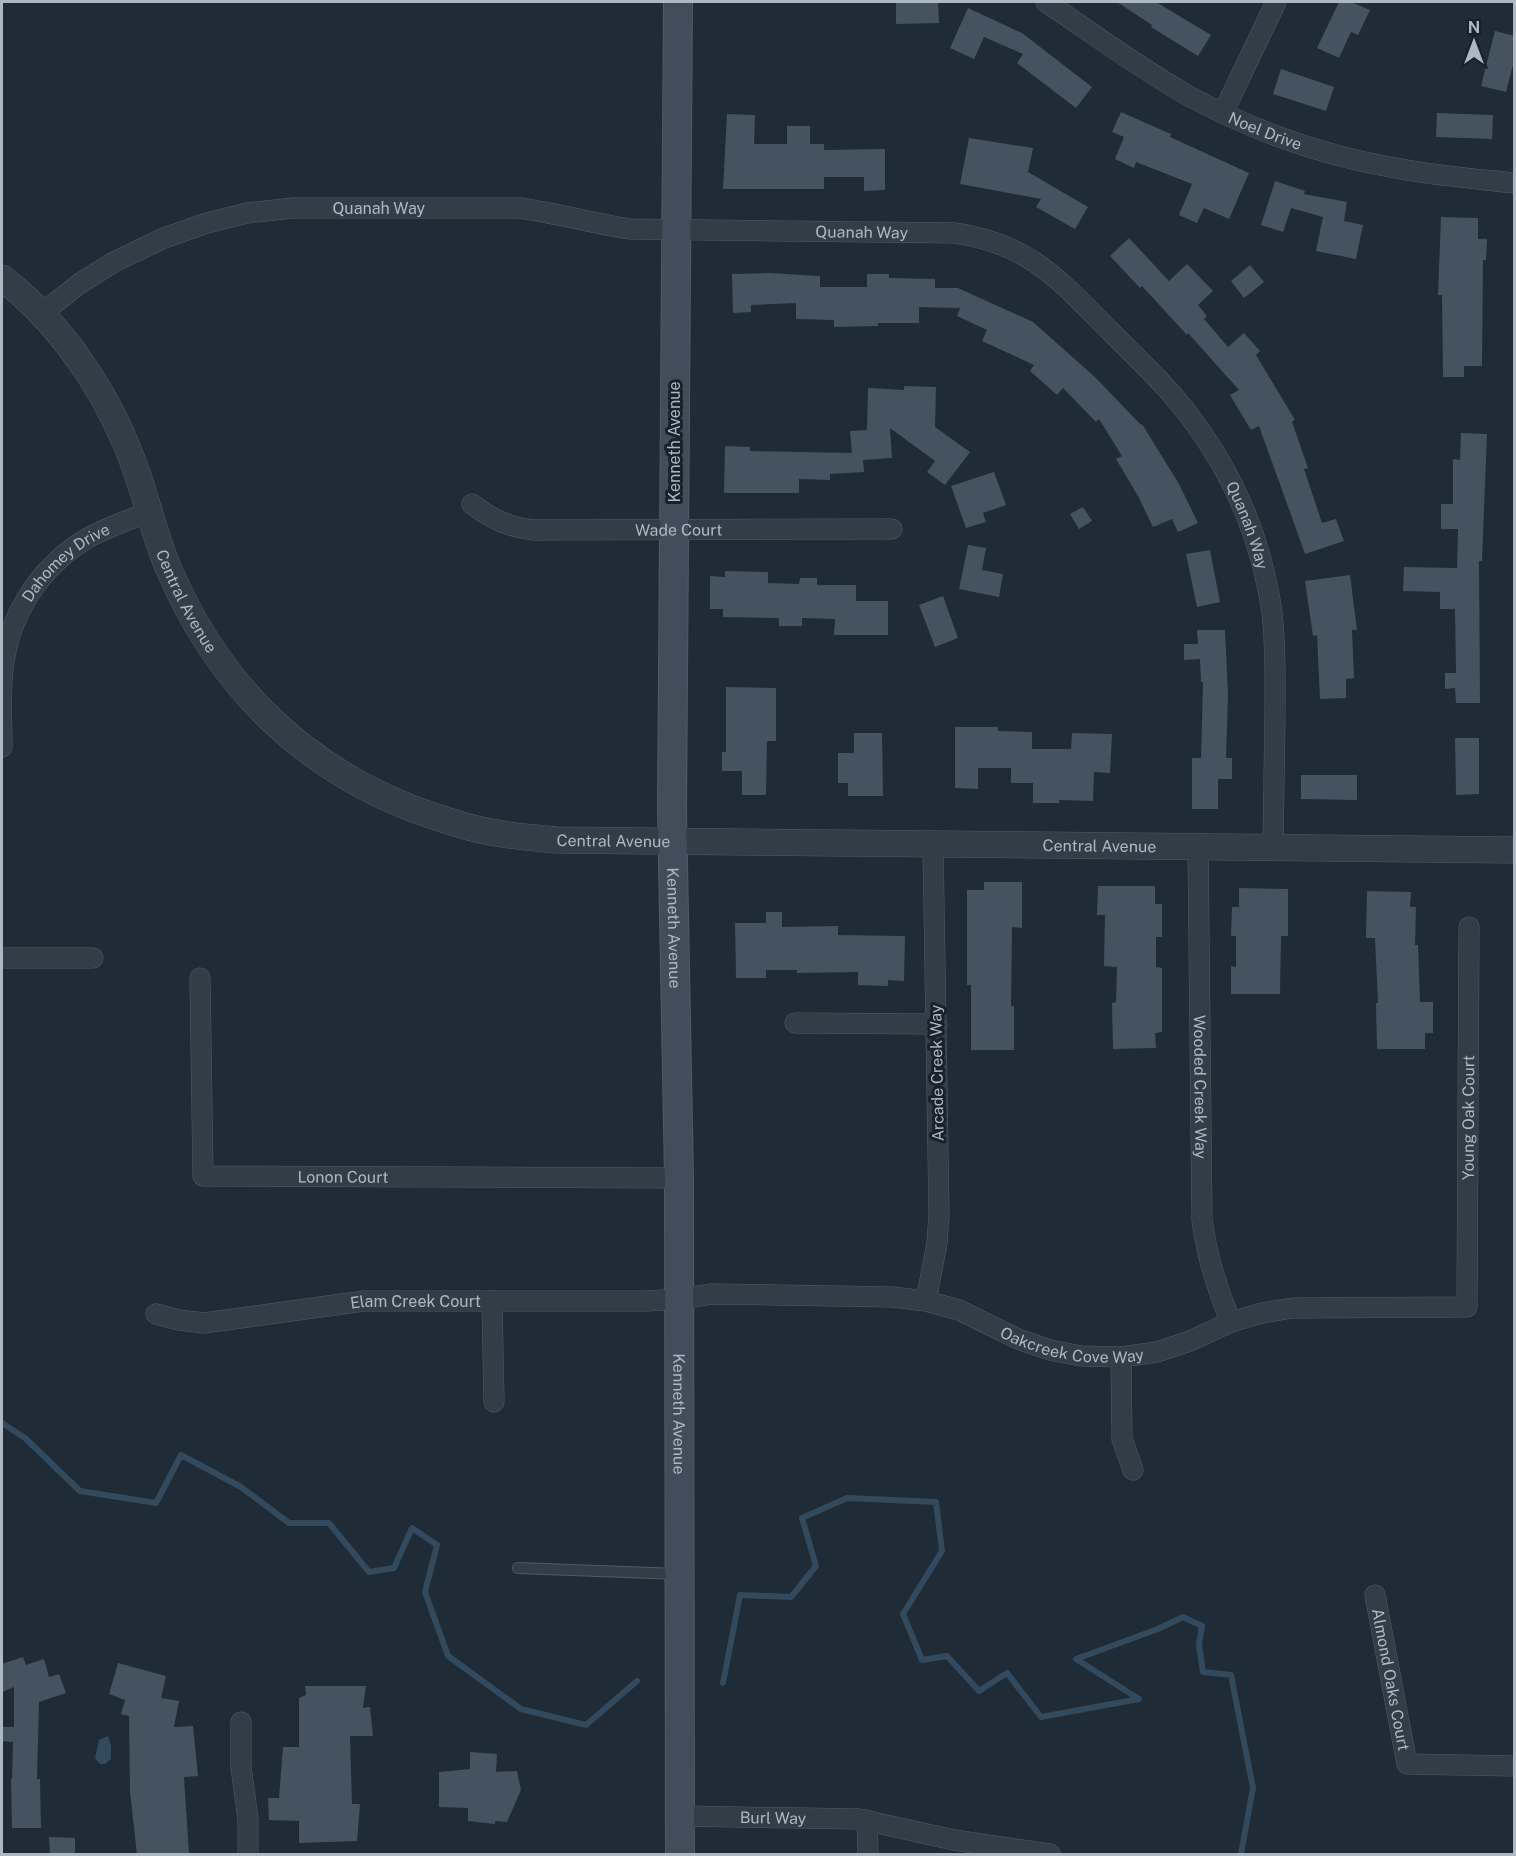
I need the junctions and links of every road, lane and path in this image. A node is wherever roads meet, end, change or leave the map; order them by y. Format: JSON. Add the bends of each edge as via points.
{"nodes":[{"id":1,"x":678,"y":2,"type":"edge"},
{"id":2,"x":1046,"y":2,"type":"edge"},
{"id":3,"x":1276,"y":2,"type":"edge"},
{"id":4,"x":1223,"y":113,"type":"junction"},
{"id":5,"x":1515,"y":183,"type":"edge"},
{"id":6,"x":676,"y":230,"type":"junction"},
{"id":7,"x":2,"y":278,"type":"edge"},
{"id":8,"x":42,"y":314,"type":"junction"},
{"id":9,"x":472,"y":504,"type":"dead end"},
{"id":10,"x":149,"y":512,"type":"junction"},
{"id":11,"x":892,"y":529,"type":"dead end"},
{"id":12,"x":674,"y":530,"type":"junction"},
{"id":13,"x":2,"y":706,"type":"edge"},
{"id":14,"x":2,"y":747,"type":"edge"},
{"id":15,"x":673,"y":842,"type":"junction"},
{"id":16,"x":933,"y":844,"type":"junction"},
{"id":17,"x":1197,"y":847,"type":"junction"},
{"id":18,"x":1273,"y":848,"type":"junction"},
{"id":19,"x":1515,"y":850,"type":"edge"},
{"id":20,"x":1469,"y":927,"type":"dead end"},
{"id":21,"x":2,"y":958,"type":"edge"},
{"id":22,"x":93,"y":958,"type":"dead end"},
{"id":23,"x":200,"y":978,"type":"dead end"},
{"id":24,"x":795,"y":1023,"type":"dead end"},
{"id":25,"x":937,"y":1024,"type":"junction"},
{"id":26,"x":679,"y":1178,"type":"junction"},
{"id":27,"x":679,"y":1299,"type":"junction"},
{"id":28,"x":926,"y":1301,"type":"junction"},
{"id":29,"x":492,"y":1302,"type":"junction"},
{"id":30,"x":1467,"y":1307,"type":"joint"},
{"id":31,"x":156,"y":1314,"type":"dead end"},
{"id":32,"x":1231,"y":1322,"type":"junction"},
{"id":33,"x":1121,"y":1357,"type":"junction"},
{"id":34,"x":494,"y":1402,"type":"dead end"},
{"id":35,"x":1133,"y":1470,"type":"dead end"},
{"id":36,"x":518,"y":1568,"type":"dead end"},
{"id":37,"x":680,"y":1574,"type":"junction"},
{"id":38,"x":1375,"y":1595,"type":"dead end"},
{"id":39,"x":241,"y":1722,"type":"dead end"},
{"id":40,"x":1515,"y":1766,"type":"edge"},
{"id":41,"x":680,"y":1816,"type":"junction"},
{"id":42,"x":867,"y":1820,"type":"junction"},
{"id":43,"x":248,"y":1854,"type":"edge"},
{"id":44,"x":680,"y":1854,"type":"edge"},
{"id":45,"x":868,"y":1854,"type":"edge"},
{"id":46,"x":1050,"y":1854,"type":"edge"}],
"edges":[{"from":1,"to":6,"type":"main road","name":"Kenneth Avenue"},
{"from":2,"to":4,"type":"street","name":"Noel Drive","via":[[1146,70]]},
{"from":3,"to":4,"type":"street"},
{"from":4,"to":5,"type":"street","name":"Noel Drive","via":[[1354,160]]},
{"from":6,"to":8,"type":"street","name":"Quanah Way","via":[[629,229],[519,208],[293,208],[247,213],[164,238],[114,262]]},
{"from":6,"to":12,"type":"main road","name":"Kenneth Avenue"},
{"from":6,"to":18,"type":"street","name":"Quanah Way","via":[[955,233],[1000,243],[1029,256],[1054,274],[1162,384],[1190,416],[1229,477],[1252,530],[1264,571],[1275,656]]},
{"from":7,"to":8,"type":"street","name":"Central Avenue"},
{"from":8,"to":10,"type":"street","name":"Central Avenue","via":[[84,367],[107,404]]},
{"from":9,"to":12,"type":"street","name":"Wade Court","via":[[494,519],[533,530]]},
{"from":10,"to":13,"type":"street","name":"Dahomey Drive","via":[[88,538],[42,576],[25,600],[8,642],[2,671]]},
{"from":10,"to":15,"type":"street","name":"Central Avenue","via":[[184,605],[206,643],[261,711],[328,766],[406,807],[483,831],[557,840]]},
{"from":11,"to":12,"type":"street","name":"Wade Court"},
{"from":12,"to":15,"type":"main road","name":"Kenneth Avenue"},
{"from":13,"to":14,"type":"street","name":"Dahomey Drive"},
{"from":15,"to":16,"type":"street","name":"Central Avenue"},
{"from":15,"to":26,"type":"main road","name":"Kenneth Avenue"},
{"from":16,"to":17,"type":"street","name":"Central Avenue"},
{"from":16,"to":25,"type":"street","name":"Arcade Creek Way"},
{"from":17,"to":18,"type":"street","name":"Central Avenue"},
{"from":17,"to":32,"type":"street","name":"Wooded Creek Way","via":[[1202,1220],[1206,1253]]},
{"from":18,"to":19,"type":"street","name":"Central Avenue"},
{"from":20,"to":30,"type":"street","name":"Young Oak Court"},
{"from":21,"to":22,"type":"street"},
{"from":23,"to":26,"type":"street","name":"Lonon Court","via":[[203,1176]]},
{"from":24,"to":25,"type":"street"},
{"from":25,"to":28,"type":"street","name":"Arcade Creek Way","via":[[939,1215]]},
{"from":26,"to":27,"type":"main road","name":"Kenneth Avenue"},
{"from":27,"to":28,"type":"street","name":"Oakcreek Cove Way","via":[[712,1294]]},
{"from":27,"to":29,"type":"street","name":"Elam Creek Court"},
{"from":27,"to":37,"type":"main road","name":"Kenneth Avenue"},
{"from":28,"to":33,"type":"street","name":"Oakcreek Cove Way","via":[[1050,1350]]},
{"from":29,"to":31,"type":"street","name":"Elam Creek Court","via":[[364,1302],[204,1323]]},
{"from":29,"to":34,"type":"street"},
{"from":30,"to":32,"type":"street","name":"Oakcreek Cove Way","via":[[1293,1308]]},
{"from":32,"to":33,"type":"street","name":"Oakcreek Cove Way","via":[[1168,1348]]},
{"from":33,"to":35,"type":"street","via":[[1122,1439]]},
{"from":36,"to":37,"type":"lane"},
{"from":37,"to":41,"type":"main road","name":"Kenneth Avenue"},
{"from":38,"to":40,"type":"street","name":"Almond Oaks Court","via":[[1407,1764]]},
{"from":39,"to":43,"type":"street"},
{"from":41,"to":42,"type":"street","name":"Burl Way"},
{"from":41,"to":44,"type":"main road","name":"Kenneth Avenue"},
{"from":42,"to":45,"type":"street"},
{"from":42,"to":46,"type":"street","name":"Burl Way","via":[[954,1840]]}]}
